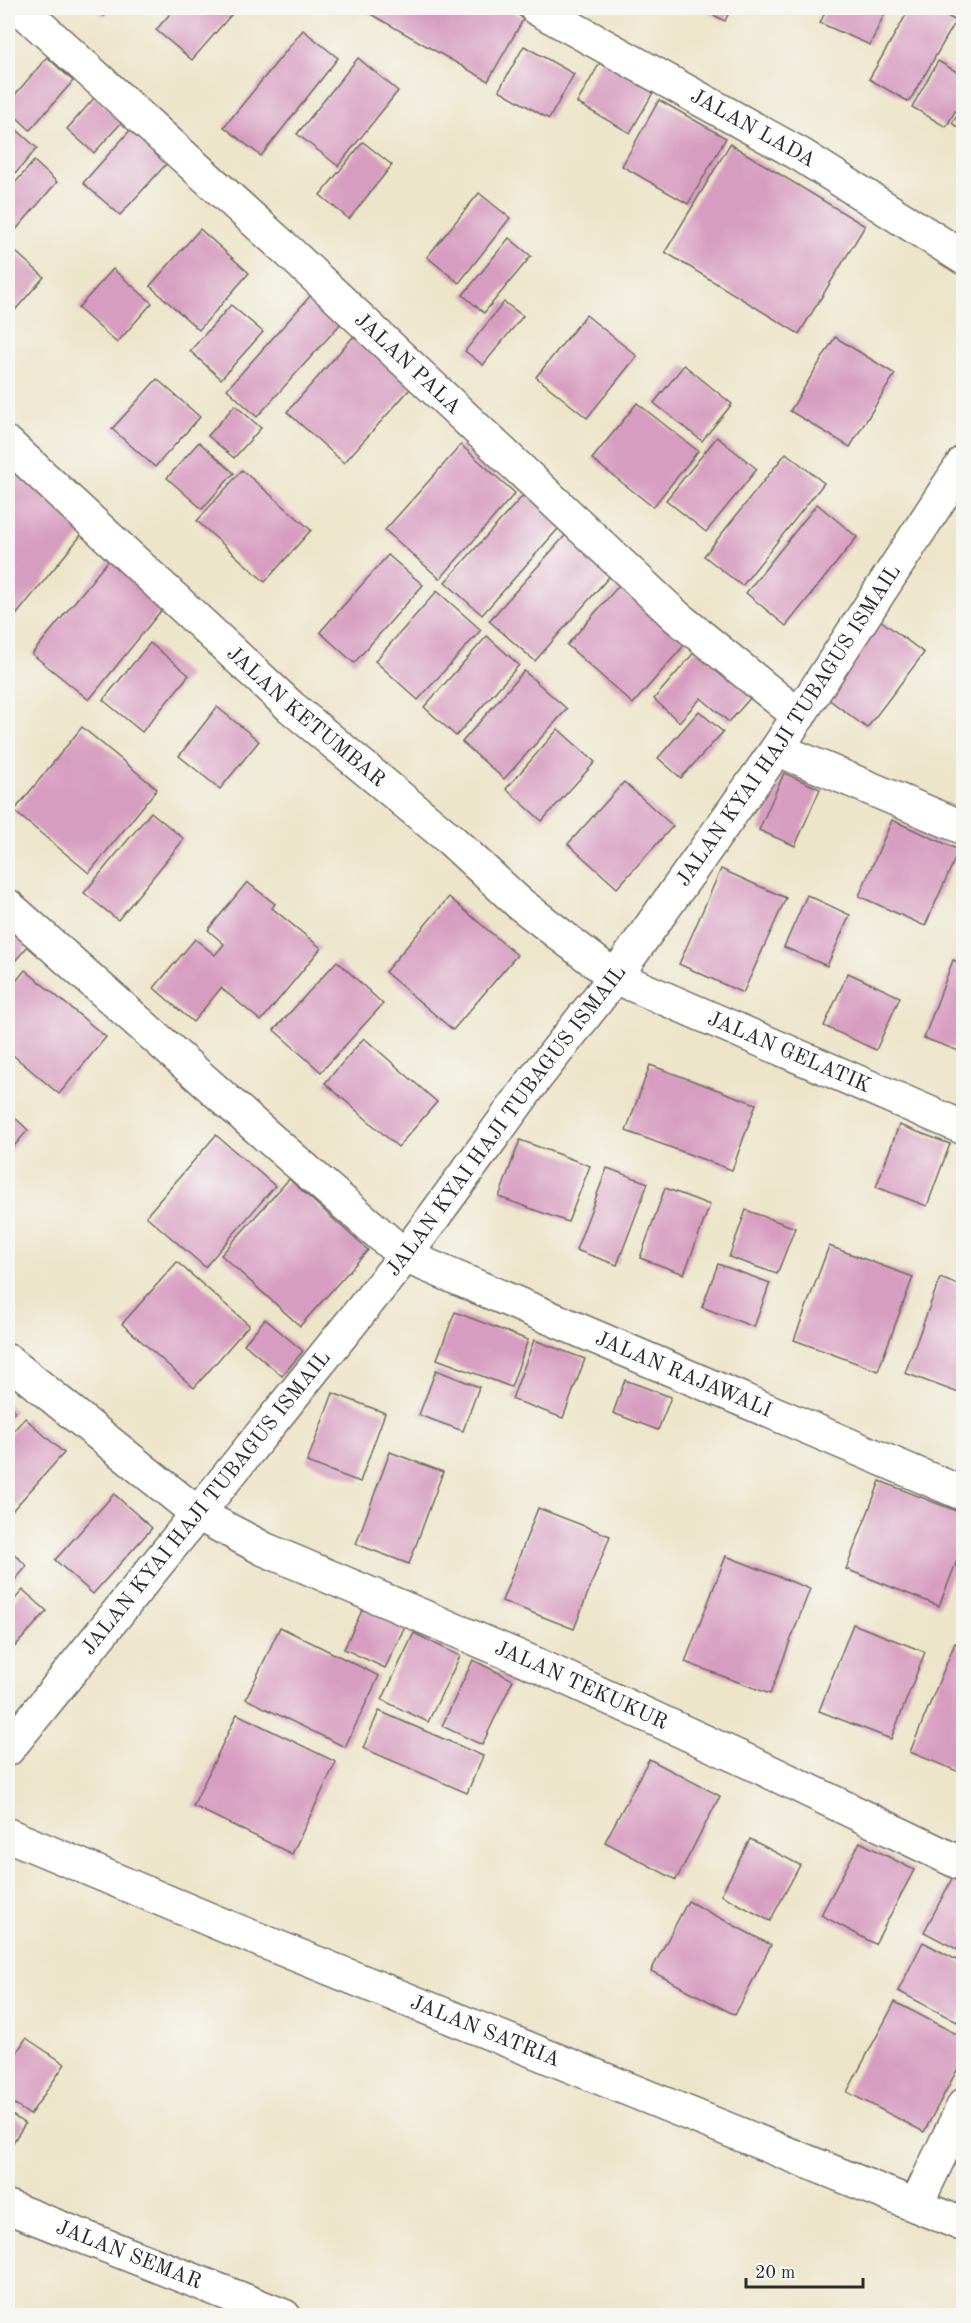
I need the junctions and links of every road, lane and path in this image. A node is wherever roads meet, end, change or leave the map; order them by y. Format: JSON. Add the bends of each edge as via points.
{"nodes":[{"id":1,"x":20,"y":8,"type":"edge"},
{"id":2,"x":536,"y":8,"type":"edge"},
{"id":3,"x":963,"y":258,"type":"edge"},
{"id":4,"x":8,"y":444,"type":"edge"},
{"id":5,"x":963,"y":462,"type":"edge"},
{"id":6,"x":799,"y":716,"type":"junction"},
{"id":7,"x":777,"y":749,"type":"junction"},
{"id":8,"x":963,"y":828,"type":"edge"},
{"id":9,"x":8,"y":906,"type":"edge"},
{"id":10,"x":615,"y":977,"type":"junction"},
{"id":11,"x":963,"y":1128,"type":"edge"},
{"id":12,"x":405,"y":1257,"type":"junction"},
{"id":13,"x":8,"y":1361,"type":"edge"},
{"id":14,"x":963,"y":1494,"type":"edge"},
{"id":15,"x":198,"y":1514,"type":"junction"},
{"id":16,"x":8,"y":1749,"type":"edge"},
{"id":17,"x":8,"y":1835,"type":"edge"},
{"id":18,"x":963,"y":1865,"type":"edge"},
{"id":19,"x":963,"y":2105,"type":"edge"},
{"id":20,"x":916,"y":2205,"type":"junction"},
{"id":21,"x":8,"y":2207,"type":"edge"},
{"id":22,"x":963,"y":2224,"type":"edge"},
{"id":23,"x":284,"y":2316,"type":"edge"}],
"edges":[{"from":1,"to":6,"type":"street","name":"JALAN PALA","via":[[289,252],[678,618]]},
{"from":2,"to":3,"type":"street","name":"JALAN LADA","via":[[801,155]]},
{"from":4,"to":10,"type":"street","name":"JALAN KETUMBAR","via":[[291,707],[452,840],[519,903]]},
{"from":5,"to":6,"type":"street","name":"JALAN KYAI HAJI TUBAGUS ISMAIL"},
{"from":6,"to":7,"type":"street","name":"JALAN KYAI HAJI TUBAGUS ISMAIL"},
{"from":7,"to":8,"type":"street"},
{"from":7,"to":10,"type":"street","name":"JALAN KYAI HAJI TUBAGUS ISMAIL"},
{"from":9,"to":12,"type":"street","name":"JALAN RAJAWALI"},
{"from":10,"to":11,"type":"street","name":"JALAN GELATIK"},
{"from":10,"to":12,"type":"street","name":"JALAN KYAI HAJI TUBAGUS ISMAIL"},
{"from":12,"to":14,"type":"street","name":"JALAN RAJAWALI"},
{"from":12,"to":15,"type":"street","name":"JALAN KYAI HAJI TUBAGUS ISMAIL"},
{"from":13,"to":15,"type":"street","name":"JALAN TEKUKUR"},
{"from":15,"to":16,"type":"street","name":"JALAN KYAI HAJI TUBAGUS ISMAIL"},
{"from":15,"to":18,"type":"street","name":"JALAN TEKUKUR","via":[[264,1550],[533,1663]]},
{"from":17,"to":20,"type":"street","name":"JALAN SATRIA"},
{"from":19,"to":20,"type":"street"},
{"from":20,"to":22,"type":"street","name":"JALAN SATRIA"},
{"from":21,"to":23,"type":"street","name":"JALAN SEMAR"}]}
